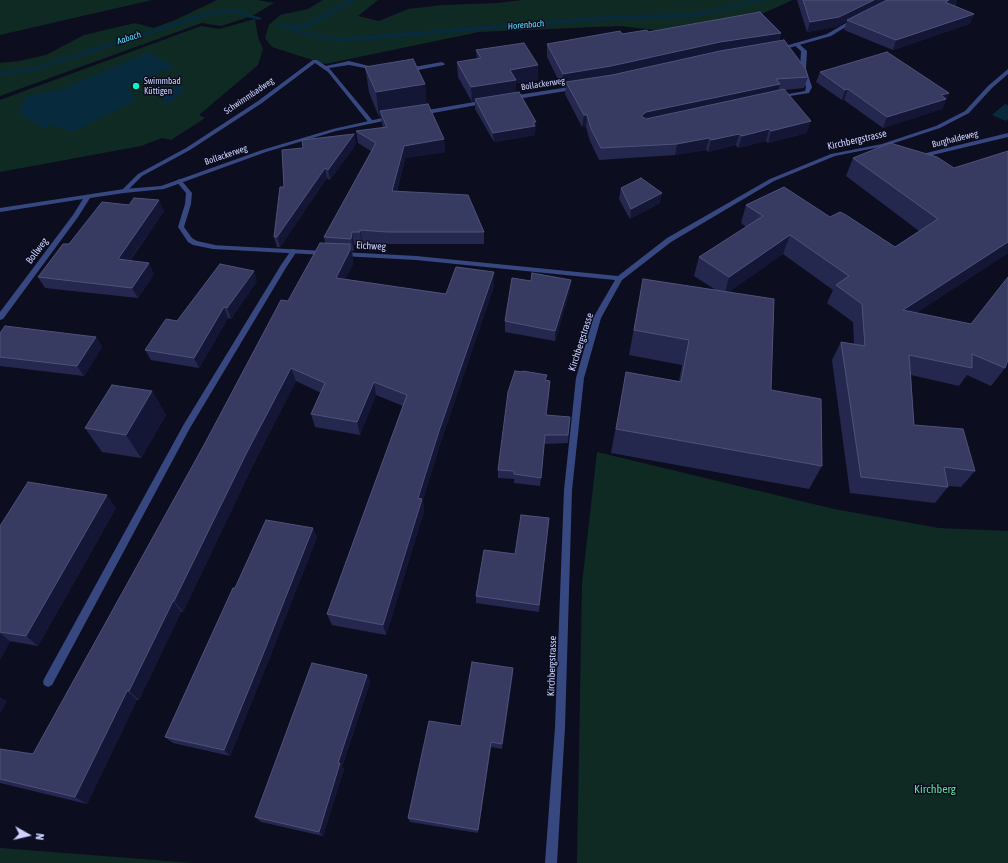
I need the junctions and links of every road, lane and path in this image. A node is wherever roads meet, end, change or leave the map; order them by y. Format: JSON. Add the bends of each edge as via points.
{"nodes":[{"id":1,"x":860,"y":18,"type":"edge"},
{"id":2,"x":796,"y":44,"type":"junction"},
{"id":3,"x":773,"y":50,"type":"edge"},
{"id":4,"x":442,"y":64,"type":"dead end"},
{"id":5,"x":327,"y":67,"type":"junction"},
{"id":6,"x":1008,"y":70,"type":"edge"},
{"id":7,"x":399,"y":72,"type":"edge"},
{"id":8,"x":377,"y":76,"type":"edge"},
{"id":9,"x":579,"y":88,"type":"edge"},
{"id":10,"x":774,"y":98,"type":"edge"},
{"id":11,"x":502,"y":100,"type":"edge"},
{"id":12,"x":494,"y":101,"type":"edge"},
{"id":13,"x":417,"y":114,"type":"edge"},
{"id":14,"x":394,"y":118,"type":"edge"},
{"id":15,"x":371,"y":122,"type":"junction"},
{"id":16,"x":1008,"y":135,"type":"edge"},
{"id":17,"x":915,"y":157,"type":"edge"},
{"id":18,"x":179,"y":181,"type":"junction"},
{"id":19,"x":124,"y":191,"type":"junction"},
{"id":20,"x":88,"y":196,"type":"junction"},
{"id":21,"x":0,"y":210,"type":"edge"},
{"id":22,"x":294,"y":251,"type":"junction"},
{"id":23,"x":619,"y":278,"type":"junction"},
{"id":24,"x":0,"y":317,"type":"edge"},
{"id":25,"x":48,"y":682,"type":"dead end"},
{"id":26,"x":551,"y":863,"type":"edge"}],
"edges":[{"from":1,"to":2,"type":"street","via":[[829,35]]},
{"from":2,"to":3,"type":"street"},
{"from":2,"to":10,"type":"street","via":[[804,51],[803,69],[809,87],[807,92]]},
{"from":4,"to":7,"type":"street"},
{"from":5,"to":8,"type":"street","via":[[349,63],[367,67]]},
{"from":5,"to":15,"type":"street","name":"Schwimmbadweg"},
{"from":5,"to":19,"type":"street","name":"Schwimmbadweg","via":[[314,61],[260,102],[188,149],[140,175]]},
{"from":6,"to":23,"type":"street","name":"Kirchbergstrasse","via":[[967,112],[938,127],[886,147],[833,154],[772,180],[669,240]]},
{"from":9,"to":11,"type":"street","name":"Bollackerweg"},
{"from":12,"to":13,"type":"street"},
{"from":14,"to":15,"type":"street","name":"Bollackerweg"},
{"from":15,"to":18,"type":"street","name":"Bollackerweg","via":[[335,130]]},
{"from":16,"to":17,"type":"street","name":"Burghaldeweg"},
{"from":18,"to":19,"type":"street","name":"Bollackerweg","via":[[162,188]]},
{"from":18,"to":22,"type":"street","name":"Eichweg","via":[[189,193],[181,227],[190,240],[214,247]]},
{"from":19,"to":20,"type":"street","name":"Bollackerweg"},
{"from":20,"to":21,"type":"street","name":"Bollackerweg"},
{"from":20,"to":24,"type":"street","name":"Bollweg","via":[[76,216]]},
{"from":22,"to":23,"type":"street","name":"Eichweg","via":[[416,258]]},
{"from":22,"to":25,"type":"street","via":[[187,426]]},
{"from":23,"to":26,"type":"street","name":"Kirchbergstrasse","via":[[597,318],[580,378],[568,490],[560,727]]}]}
